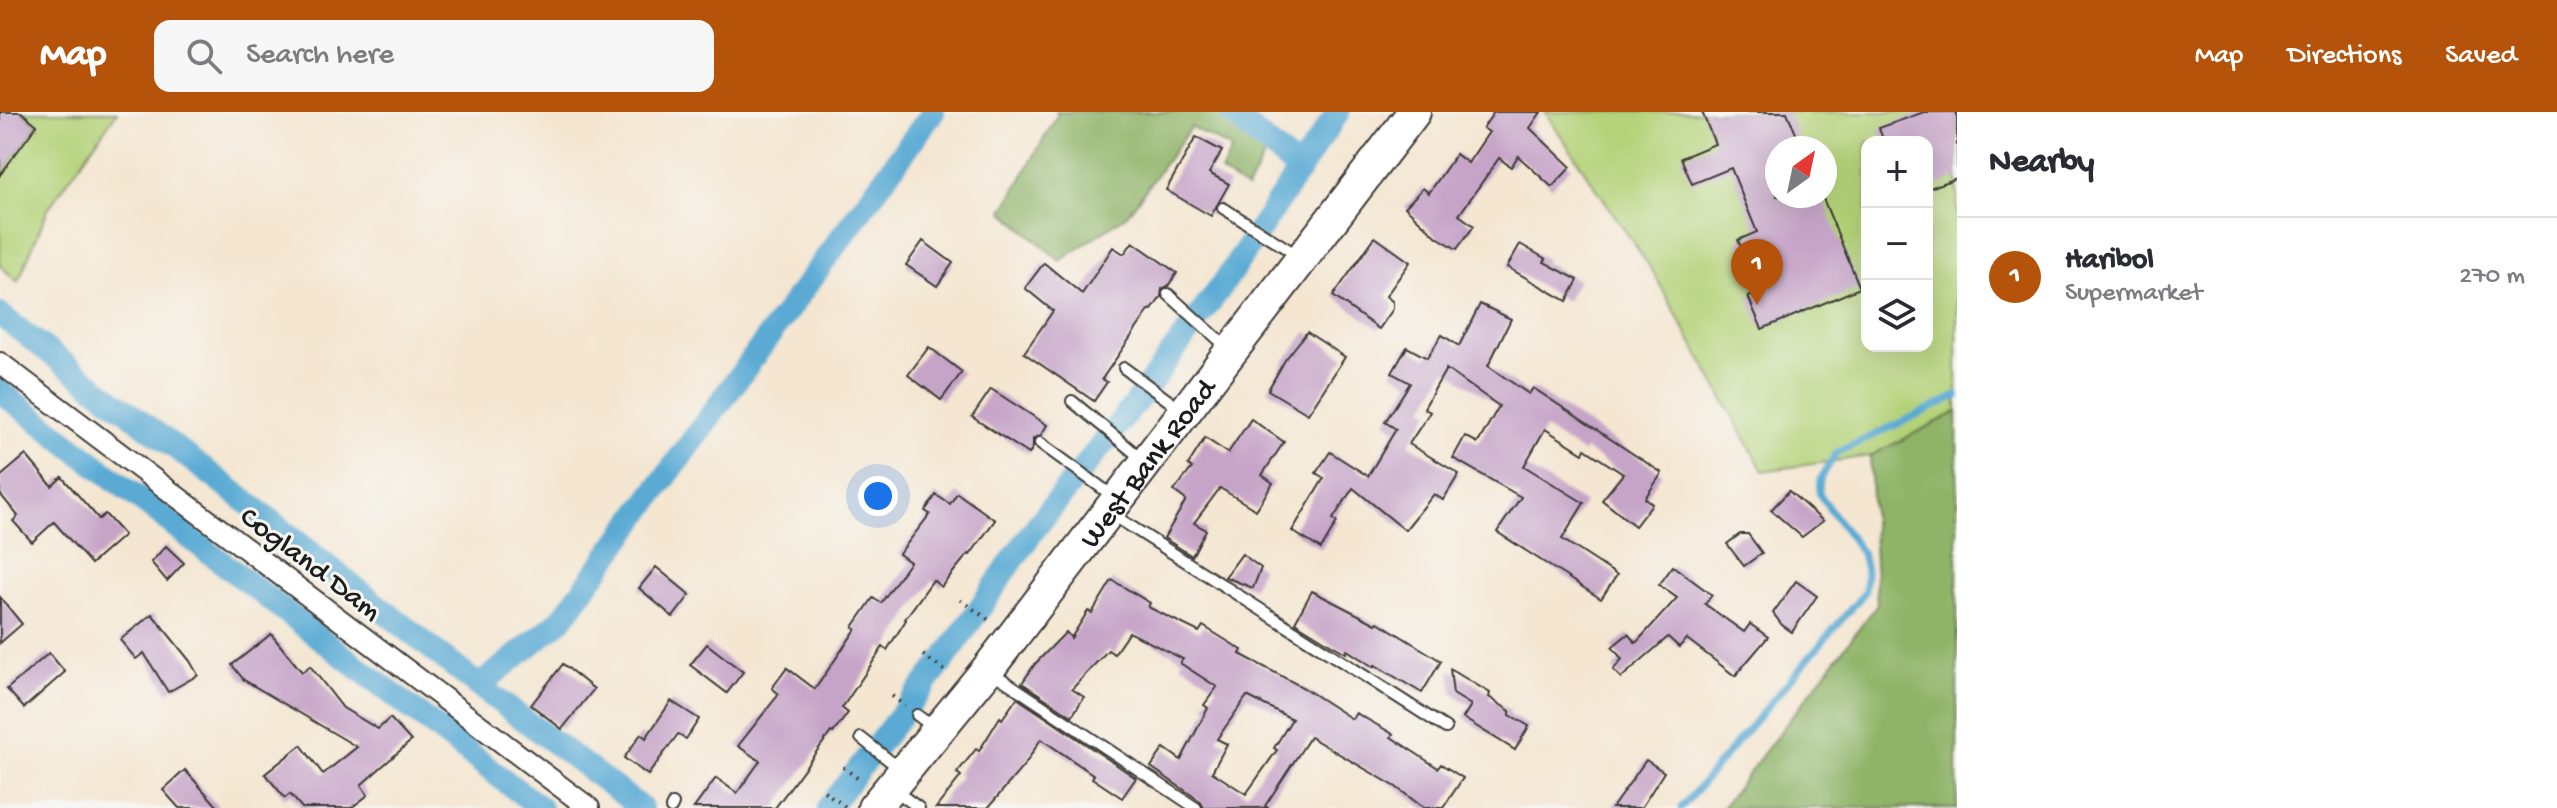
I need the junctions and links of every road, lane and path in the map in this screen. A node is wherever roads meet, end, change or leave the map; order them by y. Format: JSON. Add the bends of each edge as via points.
{"nodes":[{"id":1,"x":1414,"y":112,"type":"edge"},
{"id":2,"x":1223,"y":208,"type":"dead end"},
{"id":3,"x":1290,"y":252,"type":"junction"},
{"id":4,"x":1168,"y":294,"type":"dead end"},
{"id":5,"x":1222,"y":343,"type":"junction"},
{"id":6,"x":0,"y":363,"type":"edge"},
{"id":7,"x":1124,"y":368,"type":"dead end"},
{"id":8,"x":1072,"y":401,"type":"dead end"},
{"id":9,"x":1175,"y":405,"type":"junction"},
{"id":10,"x":1040,"y":443,"type":"dead end"},
{"id":11,"x":1138,"y":456,"type":"junction"},
{"id":12,"x":1108,"y":499,"type":"junction"},
{"id":13,"x":960,"y":600,"type":"dead end"},
{"id":14,"x":989,"y":620,"type":"dead end"},
{"id":15,"x":923,"y":655,"type":"dead end"},
{"id":16,"x":988,"y":669,"type":"junction"},
{"id":17,"x":948,"y":673,"type":"dead end"},
{"id":18,"x":1446,"y":728,"type":"dead end"},
{"id":19,"x":861,"y":738,"type":"dead end"},
{"id":20,"x":843,"y":767,"type":"dead end"},
{"id":21,"x":884,"y":785,"type":"edge"},
{"id":22,"x":824,"y":791,"type":"dead end"},
{"id":23,"x":589,"y":808,"type":"edge"},
{"id":24,"x":847,"y":808,"type":"edge"},
{"id":25,"x":919,"y":808,"type":"edge"},
{"id":26,"x":1196,"y":808,"type":"edge"}],
"edges":[{"from":1,"to":3,"type":"main road","name":"West Bank Road"},
{"from":2,"to":3,"type":"lane"},
{"from":3,"to":5,"type":"main road","name":"West Bank Road"},
{"from":4,"to":5,"type":"lane"},
{"from":5,"to":9,"type":"main road","name":"West Bank Road"},
{"from":6,"to":23,"type":"street","name":"Cogland Dam"},
{"from":7,"to":9,"type":"lane"},
{"from":8,"to":11,"type":"lane"},
{"from":9,"to":11,"type":"main road","name":"West Bank Road"},
{"from":10,"to":12,"type":"lane"},
{"from":11,"to":12,"type":"main road","name":"West Bank Road"},
{"from":12,"to":16,"type":"main road","name":"West Bank Road"},
{"from":12,"to":18,"type":"lane"},
{"from":13,"to":14,"type":"path"},
{"from":15,"to":17,"type":"path"},
{"from":16,"to":21,"type":"main road","name":"West Bank Road","via":[[928,723]]},
{"from":16,"to":26,"type":"lane"},
{"from":19,"to":21,"type":"lane"},
{"from":20,"to":21,"type":"path"},
{"from":21,"to":25,"type":"lane"},
{"from":22,"to":24,"type":"path"}]}
